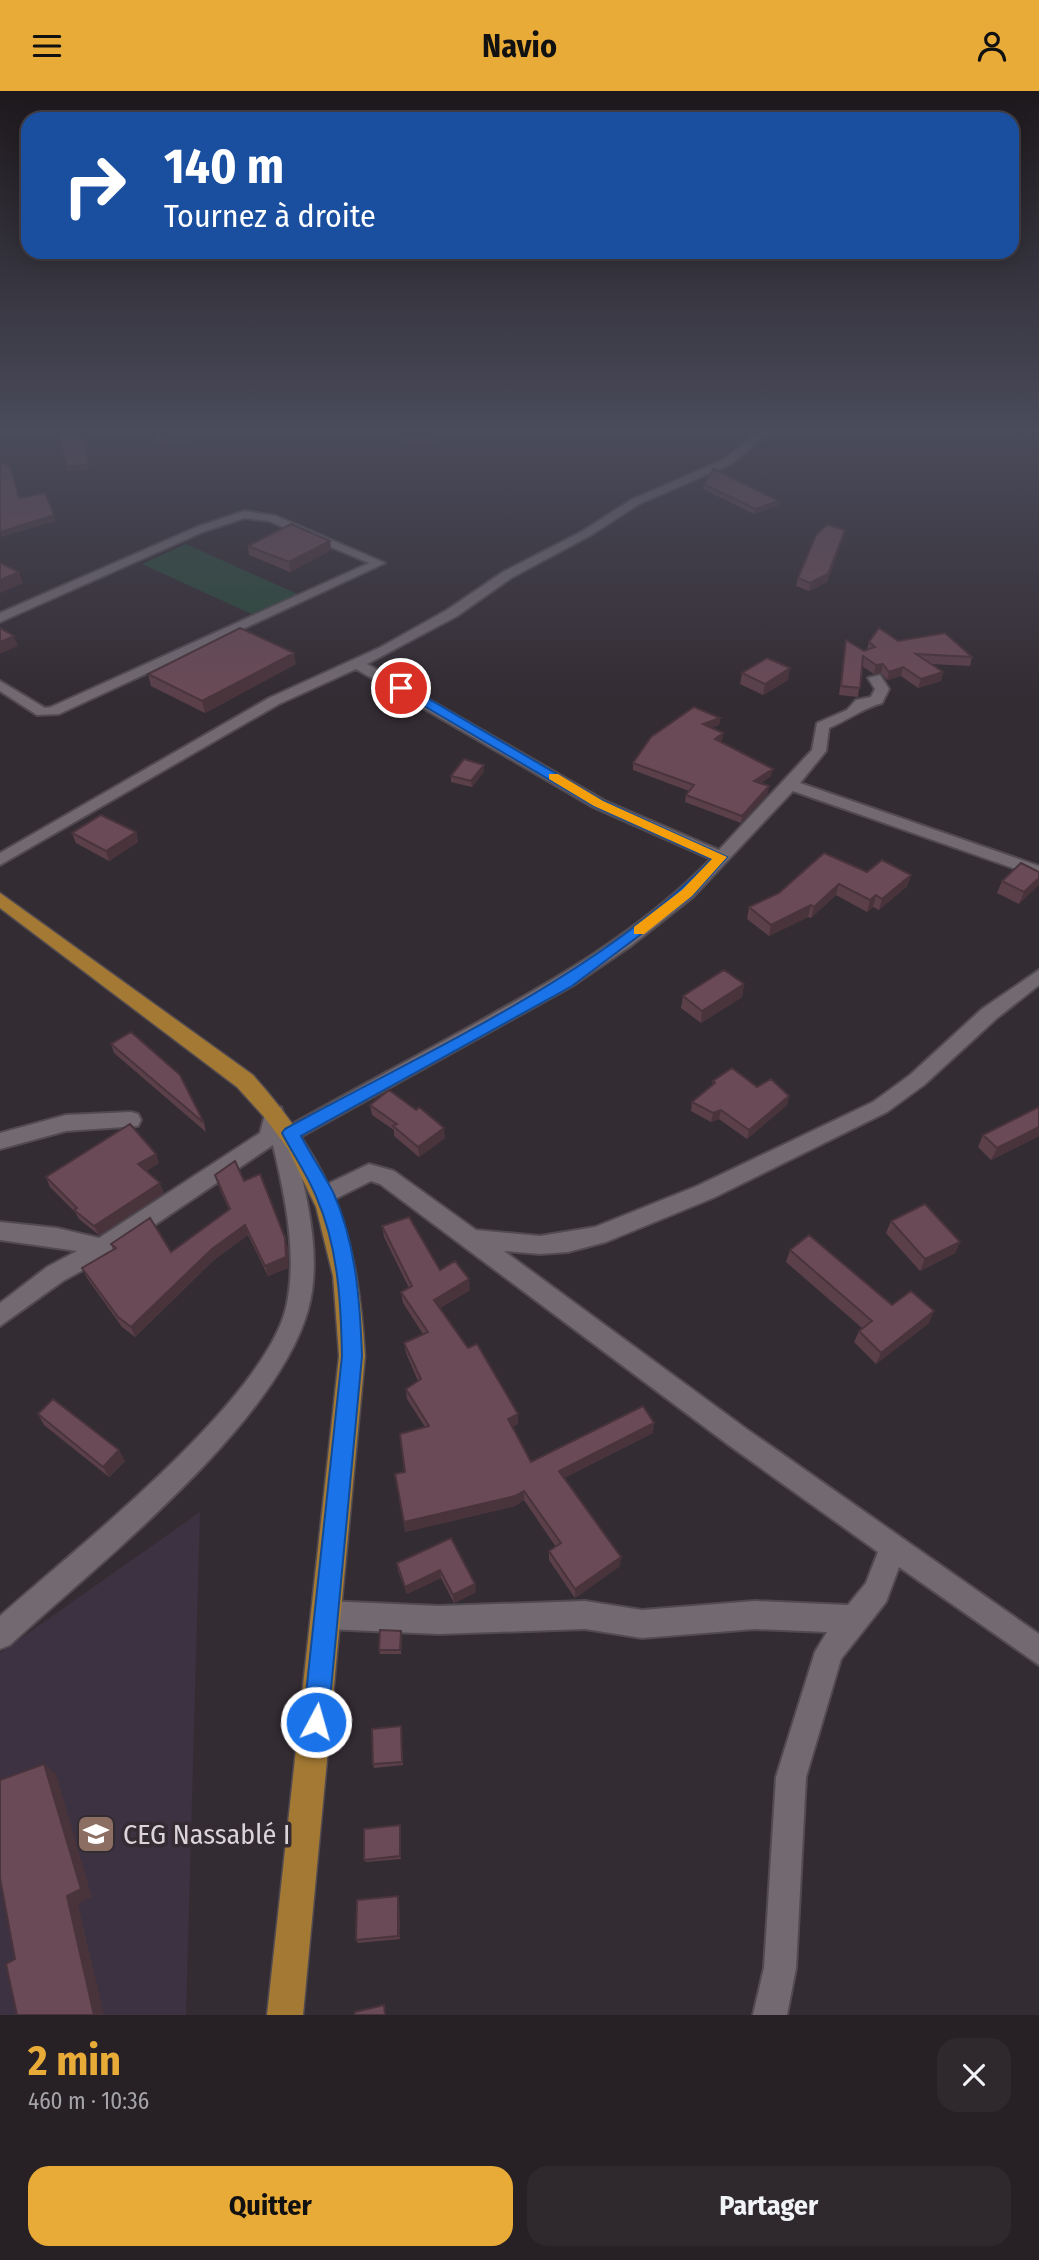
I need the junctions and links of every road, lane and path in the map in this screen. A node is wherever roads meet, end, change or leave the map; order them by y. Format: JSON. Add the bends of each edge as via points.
{"nodes":[{"id":1,"x":233,"y":518,"type":"edge"},
{"id":2,"x":271,"y":518,"type":"edge"},
{"id":3,"x":611,"y":518,"type":"edge"},
{"id":4,"x":0,"y":618,"type":"edge"},
{"id":5,"x":356,"y":663,"type":"junction"},
{"id":6,"x":875,"y":678,"type":"dead end"},
{"id":7,"x":0,"y":685,"type":"edge"},
{"id":8,"x":790,"y":785,"type":"junction"},
{"id":9,"x":720,"y":857,"type":"junction"},
{"id":10,"x":0,"y":860,"type":"edge"},
{"id":11,"x":1039,"y":872,"type":"edge"},
{"id":12,"x":0,"y":899,"type":"edge"},
{"id":13,"x":1039,"y":976,"type":"edge"},
{"id":14,"x":274,"y":1111,"type":"junction"},
{"id":15,"x":131,"y":1120,"type":"dead end"},
{"id":16,"x":291,"y":1133,"type":"junction"},
{"id":17,"x":0,"y":1141,"type":"edge"},
{"id":18,"x":325,"y":1195,"type":"junction"},
{"id":19,"x":0,"y":1231,"type":"edge"},
{"id":20,"x":468,"y":1239,"type":"junction"},
{"id":21,"x":102,"y":1248,"type":"junction"},
{"id":22,"x":0,"y":1316,"type":"edge"},
{"id":23,"x":893,"y":1547,"type":"junction"},
{"id":24,"x":327,"y":1615,"type":"junction"},
{"id":25,"x":855,"y":1619,"type":"junction"},
{"id":26,"x":0,"y":1635,"type":"edge"},
{"id":27,"x":1039,"y":1651,"type":"edge"},
{"id":28,"x":285,"y":2015,"type":"edge"},
{"id":29,"x":770,"y":2015,"type":"edge"}],
"edges":[{"from":1,"to":4,"type":"street"},
{"from":2,"to":7,"type":"street","via":[[379,563],[54,711],[42,712]]},
{"from":3,"to":5,"type":"street","via":[[507,575],[452,613]]},
{"from":5,"to":9,"type":"street","via":[[599,804]]},
{"from":5,"to":10,"type":"street","via":[[274,701]]},
{"from":6,"to":8,"type":"street","via":[[882,689],[877,700],[861,703],[852,713],[822,726],[819,751]]},
{"from":8,"to":9,"type":"street"},
{"from":8,"to":11,"type":"street"},
{"from":9,"to":16,"type":"street","via":[[687,893],[566,982]]},
{"from":12,"to":14,"type":"main road","via":[[234,1073]]},
{"from":13,"to":20,"type":"street","via":[[880,1107],[705,1192],[598,1236],[568,1243]]},
{"from":14,"to":16,"type":"main road"},
{"from":14,"to":21,"type":"street","via":[[269,1137]]},
{"from":14,"to":26,"type":"street","via":[[286,1153],[302,1267],[298,1309],[286,1340],[239,1406],[179,1470]]},
{"from":15,"to":17,"type":"street","via":[[66,1123]]},
{"from":16,"to":18,"type":"main road"},
{"from":18,"to":20,"type":"street","via":[[359,1175],[378,1172]]},
{"from":18,"to":24,"type":"main road","via":[[351,1297],[352,1356]]},
{"from":19,"to":21,"type":"street"},
{"from":20,"to":23,"type":"street"},
{"from":21,"to":22,"type":"street","via":[[55,1274]]},
{"from":23,"to":25,"type":"street","via":[[876,1593]]},
{"from":23,"to":27,"type":"street"},
{"from":24,"to":25,"type":"street","via":[[439,1621],[585,1615],[642,1624],[755,1615]]},
{"from":24,"to":28,"type":"main road"},
{"from":25,"to":29,"type":"street","via":[[829,1653],[790,1777],[780,1968]]}]}
